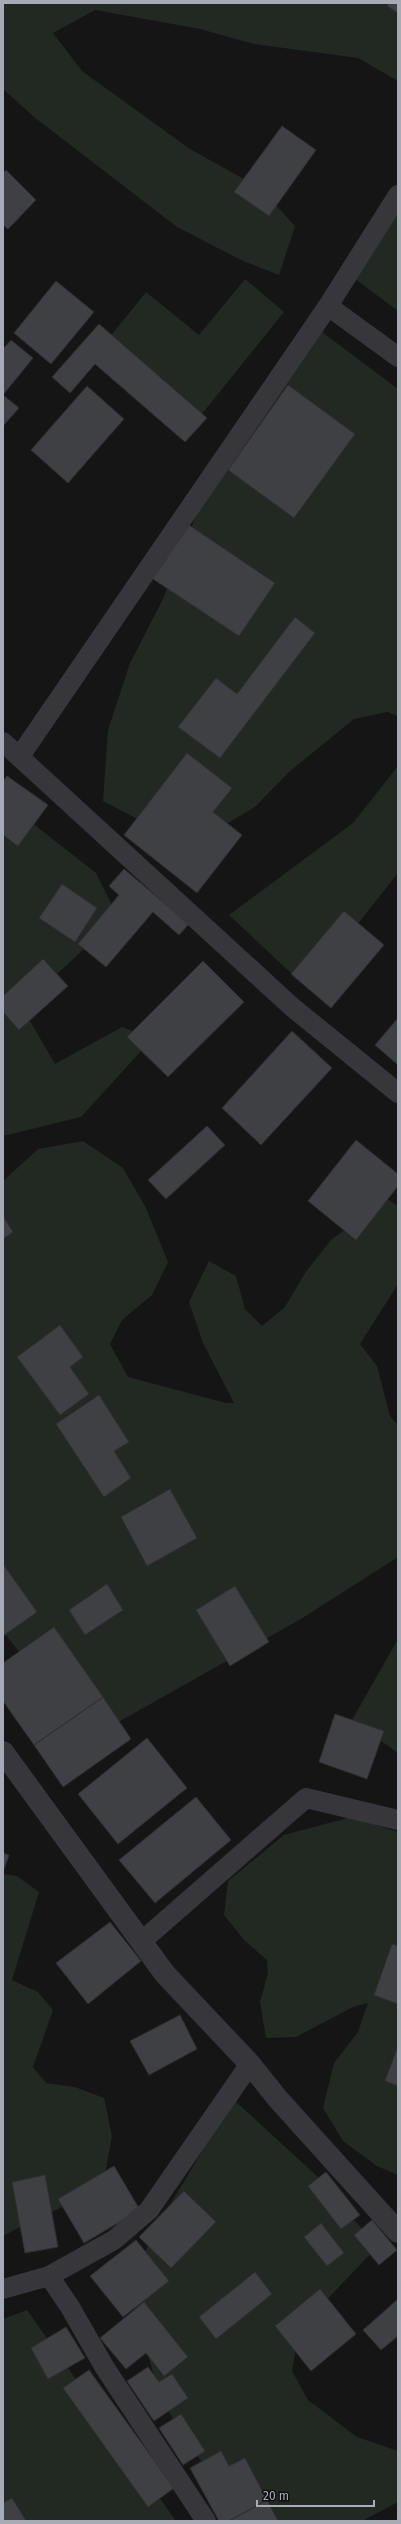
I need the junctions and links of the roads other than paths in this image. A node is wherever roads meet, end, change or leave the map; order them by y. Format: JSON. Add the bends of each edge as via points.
{"nodes":[{"id":1,"x":398,"y":195,"type":"edge"},
{"id":2,"x":328,"y":306,"type":"junction"},
{"id":3,"x":398,"y":357,"type":"edge"},
{"id":4,"x":3,"y":742,"type":"edge"},
{"id":5,"x":20,"y":756,"type":"junction"},
{"id":6,"x":398,"y":1092,"type":"edge"},
{"id":7,"x":3,"y":1752,"type":"edge"},
{"id":8,"x":398,"y":1820,"type":"edge"},
{"id":9,"x":142,"y":1941,"type":"junction"},
{"id":10,"x":250,"y":2064,"type":"junction"},
{"id":11,"x":398,"y":2232,"type":"edge"},
{"id":12,"x":49,"y":2276,"type":"junction"},
{"id":13,"x":3,"y":2289,"type":"edge"},
{"id":14,"x":206,"y":2521,"type":"edge"}],
"edges":[{"from":1,"to":2,"type":"lane"},
{"from":2,"to":3,"type":"lane"},
{"from":2,"to":5,"type":"lane"},
{"from":4,"to":5,"type":"lane"},
{"from":5,"to":6,"type":"lane","via":[[292,1008]]},
{"from":7,"to":9,"type":"street"},
{"from":8,"to":9,"type":"lane","via":[[306,1798]]},
{"from":9,"to":10,"type":"street","via":[[165,1974]]},
{"from":10,"to":11,"type":"street","via":[[278,2099]]},
{"from":10,"to":12,"type":"lane","via":[[149,2210],[114,2240]]},
{"from":12,"to":13,"type":"lane"},
{"from":12,"to":14,"type":"lane","via":[[105,2368]]}]}
